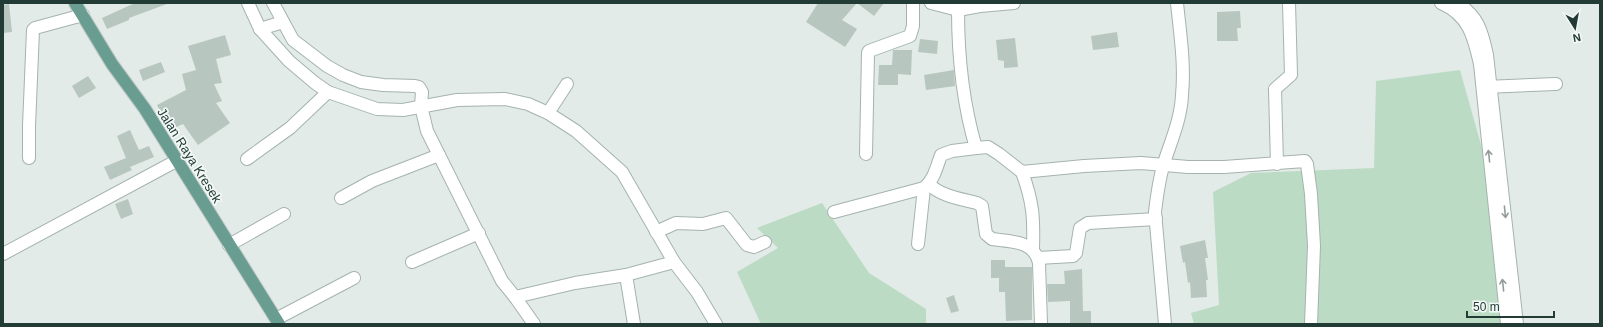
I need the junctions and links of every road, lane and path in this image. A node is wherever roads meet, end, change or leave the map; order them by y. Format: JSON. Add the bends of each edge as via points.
{"nodes":[{"id":1,"x":75,"y":3,"type":"edge"},
{"id":2,"x":248,"y":3,"type":"edge"},
{"id":3,"x":273,"y":3,"type":"edge"},
{"id":4,"x":913,"y":3,"type":"edge"},
{"id":5,"x":931,"y":3,"type":"edge"},
{"id":6,"x":1014,"y":3,"type":"edge"},
{"id":7,"x":1177,"y":3,"type":"edge"},
{"id":8,"x":1289,"y":3,"type":"edge"},
{"id":9,"x":1441,"y":3,"type":"edge"},
{"id":10,"x":1456,"y":3,"type":"edge"},
{"id":11,"x":980,"y":4,"type":"edge"},
{"id":12,"x":958,"y":10,"type":"junction"},
{"id":13,"x":83,"y":15,"type":"junction"},
{"id":14,"x":282,"y":22,"type":"junction"},
{"id":15,"x":263,"y":28,"type":"junction"},
{"id":16,"x":287,"y":44,"type":"junction"},
{"id":17,"x":567,"y":84,"type":"dead end"},
{"id":18,"x":1556,"y":84,"type":"dead end"},
{"id":19,"x":1487,"y":87,"type":"junction"},
{"id":20,"x":328,"y":92,"type":"junction"},
{"id":21,"x":422,"y":100,"type":"junction"},
{"id":22,"x":550,"y":112,"type":"junction"},
{"id":23,"x":976,"y":148,"type":"junction"},
{"id":24,"x":866,"y":154,"type":"dead end"},
{"id":25,"x":439,"y":155,"type":"junction"},
{"id":26,"x":30,"y":158,"type":"dead end"},
{"id":27,"x":248,"y":159,"type":"dead end"},
{"id":28,"x":176,"y":161,"type":"junction"},
{"id":29,"x":1277,"y":164,"type":"junction"},
{"id":30,"x":1164,"y":165,"type":"junction"},
{"id":31,"x":1022,"y":172,"type":"junction"},
{"id":32,"x":927,"y":186,"type":"junction"},
{"id":33,"x":341,"y":198,"type":"dead end"},
{"id":34,"x":834,"y":212,"type":"dead end"},
{"id":35,"x":284,"y":214,"type":"dead end"},
{"id":36,"x":1156,"y":219,"type":"junction"},
{"id":37,"x":656,"y":232,"type":"junction"},
{"id":38,"x":479,"y":233,"type":"junction"},
{"id":39,"x":765,"y":242,"type":"dead end"},
{"id":40,"x":918,"y":244,"type":"dead end"},
{"id":41,"x":229,"y":245,"type":"junction"},
{"id":42,"x":3,"y":254,"type":"edge"},
{"id":43,"x":1036,"y":254,"type":"junction"},
{"id":44,"x":412,"y":262,"type":"dead end"},
{"id":45,"x":674,"y":262,"type":"junction"},
{"id":46,"x":626,"y":275,"type":"junction"},
{"id":47,"x":354,"y":278,"type":"dead end"},
{"id":48,"x":515,"y":297,"type":"junction"},
{"id":49,"x":277,"y":321,"type":"edge"},
{"id":50,"x":534,"y":324,"type":"edge"},
{"id":51,"x":634,"y":324,"type":"edge"},
{"id":52,"x":716,"y":324,"type":"edge"},
{"id":53,"x":1041,"y":324,"type":"edge"},
{"id":54,"x":1164,"y":324,"type":"edge"},
{"id":55,"x":1311,"y":324,"type":"edge"},
{"id":56,"x":1507,"y":324,"type":"edge"},
{"id":57,"x":1516,"y":324,"type":"edge"}],
"edges":[{"from":1,"to":13,"type":"main road","name":"Jalan Raya Kresek"},
{"from":2,"to":15,"type":"street"},
{"from":3,"to":14,"type":"street"},
{"from":4,"to":24,"type":"street","via":[[913,26],[910,36],[868,53]]},
{"from":5,"to":12,"type":"street"},
{"from":6,"to":11,"type":"street"},
{"from":7,"to":30,"type":"street","via":[[1183,53],[1182,96]]},
{"from":8,"to":29,"type":"street","via":[[1290,74],[1275,89]]},
{"from":9,"to":19,"type":"street","via":[[1463,18],[1471,30]]},
{"from":10,"to":19,"type":"street","via":[[1467,10],[1477,22],[1483,36],[1487,55]]},
{"from":11,"to":12,"type":"street"},
{"from":12,"to":23,"type":"street","via":[[958,40]]},
{"from":13,"to":26,"type":"street","via":[[34,28]]},
{"from":13,"to":28,"type":"main road","name":"Jalan Raya Kresek","via":[[112,64],[145,108]]},
{"from":14,"to":15,"type":"street"},
{"from":14,"to":16,"type":"street"},
{"from":15,"to":16,"type":"street"},
{"from":16,"to":20,"type":"street","via":[[289,61]]},
{"from":16,"to":21,"type":"street","via":[[361,82],[419,87]]},
{"from":17,"to":22,"type":"street"},
{"from":18,"to":19,"type":"street"},
{"from":56,"to":19,"type":"street","one_way":true},
{"from":19,"to":57,"type":"street","one_way":true},
{"from":20,"to":21,"type":"street","via":[[377,109],[403,110]]},
{"from":20,"to":27,"type":"street","via":[[290,128]]},
{"from":21,"to":22,"type":"street","via":[[505,99]]},
{"from":21,"to":25,"type":"street","via":[[427,131]]},
{"from":22,"to":37,"type":"street","via":[[576,131],[622,172]]},
{"from":23,"to":31,"type":"street","via":[[988,147]]},
{"from":23,"to":32,"type":"street","via":[[941,155]]},
{"from":25,"to":33,"type":"street","via":[[378,179]]},
{"from":25,"to":38,"type":"street"},
{"from":28,"to":41,"type":"main road","name":"Jalan Raya Kresek"},
{"from":28,"to":42,"type":"street"},
{"from":29,"to":30,"type":"street","via":[[1224,167]]},
{"from":29,"to":55,"type":"street","via":[[1299,161],[1308,164],[1314,246]]},
{"from":30,"to":31,"type":"street","via":[[1141,163]]},
{"from":30,"to":36,"type":"street","via":[[1157,195]]},
{"from":31,"to":43,"type":"street","via":[[1032,203]]},
{"from":32,"to":34,"type":"street"},
{"from":32,"to":40,"type":"street"},
{"from":32,"to":43,"type":"street","via":[[982,206],[988,237],[1023,243]]},
{"from":35,"to":41,"type":"street"},
{"from":36,"to":43,"type":"street","via":[[1088,223],[1080,228],[1076,253],[1073,256]]},
{"from":36,"to":54,"type":"street"},
{"from":37,"to":39,"type":"street","via":[[676,223],[703,224],[726,218],[747,245],[754,247]]},
{"from":37,"to":45,"type":"street"},
{"from":38,"to":44,"type":"street"},
{"from":38,"to":48,"type":"street","via":[[502,281]]},
{"from":41,"to":49,"type":"main road","name":"Jalan Raya Kresek"},
{"from":43,"to":53,"type":"street"},
{"from":45,"to":46,"type":"street"},
{"from":45,"to":52,"type":"street","via":[[697,292]]},
{"from":46,"to":48,"type":"street","via":[[575,283]]},
{"from":46,"to":51,"type":"street"},
{"from":47,"to":49,"type":"street"},
{"from":48,"to":50,"type":"street"}]}
